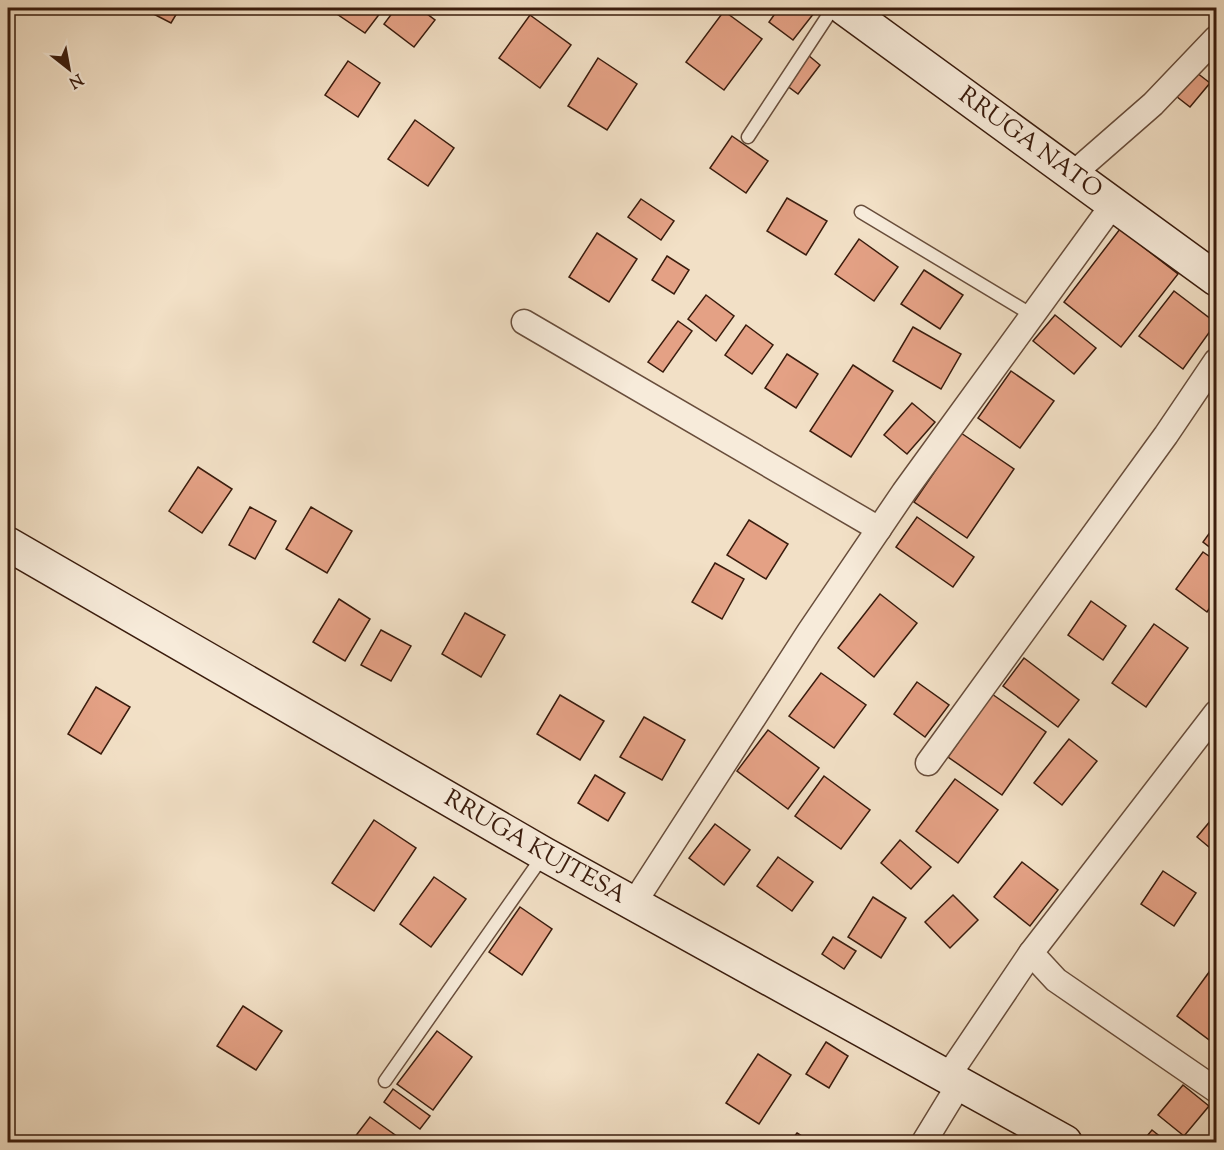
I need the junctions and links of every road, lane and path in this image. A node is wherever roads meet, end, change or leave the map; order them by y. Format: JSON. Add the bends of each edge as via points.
{"nodes":[{"id":1,"x":833,"y":8,"type":"edge"},
{"id":2,"x":844,"y":8,"type":"edge"},
{"id":3,"x":1216,"y":38,"type":"edge"},
{"id":4,"x":748,"y":136,"type":"dead end"},
{"id":5,"x":1074,"y":173,"type":"junction"},
{"id":6,"x":1114,"y":203,"type":"junction"},
{"id":7,"x":861,"y":212,"type":"dead end"},
{"id":8,"x":1213,"y":270,"type":"edge"},
{"id":9,"x":1032,"y":315,"type":"junction"},
{"id":10,"x":524,"y":322,"type":"dead end"},
{"id":11,"x":1216,"y":361,"type":"edge"},
{"id":12,"x":879,"y":529,"type":"junction"},
{"id":13,"x":8,"y":544,"type":"edge"},
{"id":14,"x":1216,"y":713,"type":"edge"},
{"id":15,"x":928,"y":763,"type":"dead end"},
{"id":16,"x":544,"y":854,"type":"junction"},
{"id":17,"x":634,"y":903,"type":"junction"},
{"id":18,"x":1031,"y":953,"type":"junction"},
{"id":19,"x":954,"y":1080,"type":"junction"},
{"id":20,"x":385,"y":1081,"type":"dead end"},
{"id":21,"x":1216,"y":1090,"type":"edge"},
{"id":22,"x":924,"y":1143,"type":"edge"},
{"id":23,"x":1065,"y":1143,"type":"edge"}],
"edges":[{"from":1,"to":4,"type":"lane"},
{"from":2,"to":5,"type":"street","name":"RRUGA NATO"},
{"from":3,"to":5,"type":"street","via":[[1153,104]]},
{"from":5,"to":6,"type":"street","name":"RRUGA NATO"},
{"from":6,"to":8,"type":"street","name":"RRUGA NATO"},
{"from":6,"to":9,"type":"street"},
{"from":7,"to":9,"type":"lane"},
{"from":9,"to":12,"type":"street"},
{"from":10,"to":12,"type":"street"},
{"from":11,"to":15,"type":"street"},
{"from":12,"to":17,"type":"street"},
{"from":13,"to":16,"type":"street","name":"RRUGA KUJTESA"},
{"from":14,"to":18,"type":"street"},
{"from":16,"to":17,"type":"street","name":"RRUGA KUJTESA"},
{"from":16,"to":20,"type":"lane"},
{"from":17,"to":19,"type":"street","name":"RRUGA KUJTESA"},
{"from":18,"to":19,"type":"street"},
{"from":18,"to":21,"type":"street","via":[[1056,980]]},
{"from":19,"to":22,"type":"street"},
{"from":19,"to":23,"type":"street","name":"RRUGA KUJTESA"}]}
